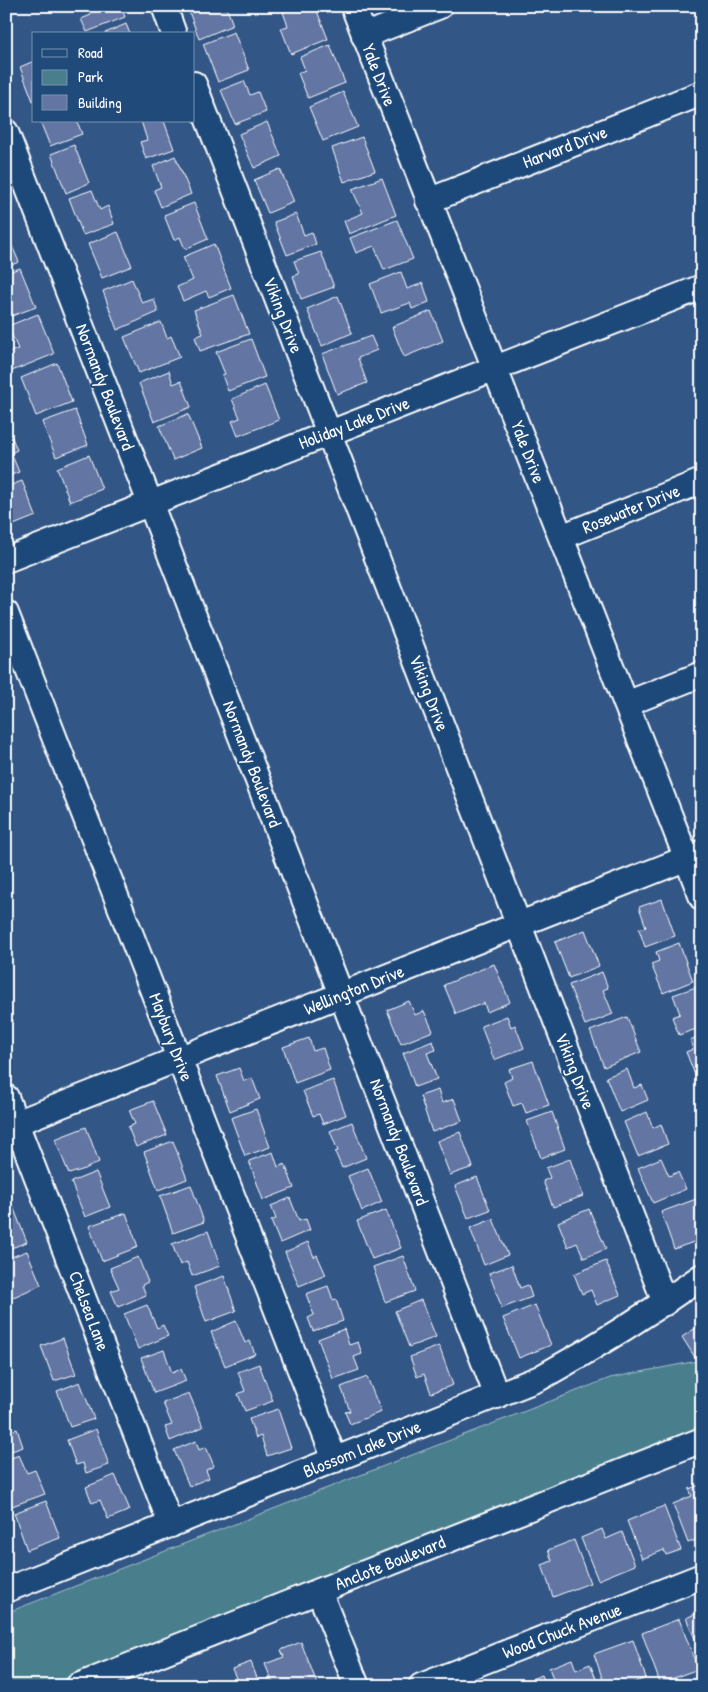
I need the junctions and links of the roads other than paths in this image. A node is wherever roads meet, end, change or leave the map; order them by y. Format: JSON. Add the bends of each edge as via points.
{"nodes":[{"id":1,"x":164,"y":6,"type":"edge"},
{"id":2,"x":353,"y":6,"type":"edge"},
{"id":3,"x":440,"y":6,"type":"edge"},
{"id":4,"x":173,"y":32,"type":"edge"},
{"id":5,"x":364,"y":36,"type":"junction"},
{"id":6,"x":195,"y":87,"type":"edge"},
{"id":7,"x":702,"y":93,"type":"edge"},
{"id":8,"x":6,"y":132,"type":"edge"},
{"id":9,"x":428,"y":200,"type":"junction"},
{"id":10,"x":702,"y":287,"type":"edge"},
{"id":11,"x":495,"y":368,"type":"junction"},
{"id":12,"x":329,"y":433,"type":"junction"},
{"id":13,"x":702,"y":481,"type":"edge"},
{"id":14,"x":150,"y":503,"type":"junction"},
{"id":15,"x":561,"y":537,"type":"junction"},
{"id":16,"x":6,"y":560,"type":"edge"},
{"id":17,"x":6,"y":613,"type":"edge"},
{"id":18,"x":702,"y":674,"type":"edge"},
{"id":19,"x":626,"y":704,"type":"junction"},
{"id":20,"x":694,"y":855,"type":"edge"},
{"id":21,"x":702,"y":898,"type":"edge"},
{"id":22,"x":519,"y":925,"type":"junction"},
{"id":23,"x":342,"y":995,"type":"junction"},
{"id":24,"x":179,"y":1059,"type":"junction"},
{"id":25,"x":6,"y":1097,"type":"edge"},
{"id":26,"x":11,"y":1125,"type":"edge"},
{"id":27,"x":702,"y":1276,"type":"edge"},
{"id":28,"x":665,"y":1303,"type":"junction"},
{"id":29,"x":497,"y":1396,"type":"junction"},
{"id":30,"x":702,"y":1440,"type":"edge"},
{"id":31,"x":335,"y":1460,"type":"junction"},
{"id":32,"x":171,"y":1525,"type":"junction"},
{"id":33,"x":702,"y":1576,"type":"edge"},
{"id":34,"x":9,"y":1582,"type":"edge"},
{"id":35,"x":320,"y":1591,"type":"junction"},
{"id":36,"x":78,"y":1686,"type":"edge"},
{"id":37,"x":357,"y":1686,"type":"edge"},
{"id":38,"x":421,"y":1686,"type":"edge"}],
"edges":[{"from":1,"to":4,"type":"street"},
{"from":2,"to":5,"type":"street","name":"Yale Drive"},
{"from":3,"to":5,"type":"street"},
{"from":5,"to":9,"type":"street","name":"Yale Drive"},
{"from":6,"to":12,"type":"street","name":"Viking Drive"},
{"from":7,"to":9,"type":"street","name":"Harvard Drive"},
{"from":8,"to":14,"type":"street","name":"Normandy Boulevard"},
{"from":9,"to":11,"type":"street","name":"Yale Drive"},
{"from":10,"to":11,"type":"street","name":"Holiday Lake Drive"},
{"from":11,"to":12,"type":"street","name":"Holiday Lake Drive"},
{"from":11,"to":15,"type":"street","name":"Yale Drive"},
{"from":12,"to":14,"type":"street","name":"Holiday Lake Drive"},
{"from":12,"to":22,"type":"street","name":"Viking Drive"},
{"from":13,"to":15,"type":"street","name":"Rosewater Drive"},
{"from":14,"to":16,"type":"street","name":"Holiday Lake Drive"},
{"from":14,"to":23,"type":"street","name":"Normandy Boulevard"},
{"from":15,"to":19,"type":"street","name":"Yale Drive"},
{"from":17,"to":24,"type":"street","name":"Maybury Drive"},
{"from":18,"to":19,"type":"street"},
{"from":19,"to":20,"type":"street","name":"Yale Drive"},
{"from":20,"to":21,"type":"street","name":"Yale Drive"},
{"from":20,"to":22,"type":"street","name":"Wellington Drive"},
{"from":22,"to":23,"type":"street","name":"Wellington Drive"},
{"from":22,"to":28,"type":"street","name":"Viking Drive"},
{"from":23,"to":24,"type":"street","name":"Wellington Drive"},
{"from":23,"to":29,"type":"street","name":"Normandy Boulevard"},
{"from":24,"to":26,"type":"street","name":"Wellington Drive"},
{"from":24,"to":31,"type":"street","name":"Maybury Drive"},
{"from":25,"to":26,"type":"street","name":"Chelsea Lane"},
{"from":26,"to":32,"type":"street","name":"Chelsea Lane"},
{"from":27,"to":28,"type":"street","name":"Blossom Lake Drive"},
{"from":28,"to":29,"type":"street","name":"Blossom Lake Drive","via":[[584,1354]]},
{"from":29,"to":31,"type":"street","name":"Blossom Lake Drive"},
{"from":30,"to":35,"type":"street","name":"Anclote Boulevard"},
{"from":31,"to":32,"type":"street","name":"Blossom Lake Drive"},
{"from":32,"to":34,"type":"street","name":"Blossom Lake Drive"},
{"from":33,"to":38,"type":"street","name":"Wood Chuck Avenue"},
{"from":35,"to":36,"type":"street","name":"Anclote Boulevard"},
{"from":35,"to":37,"type":"street"}]}
